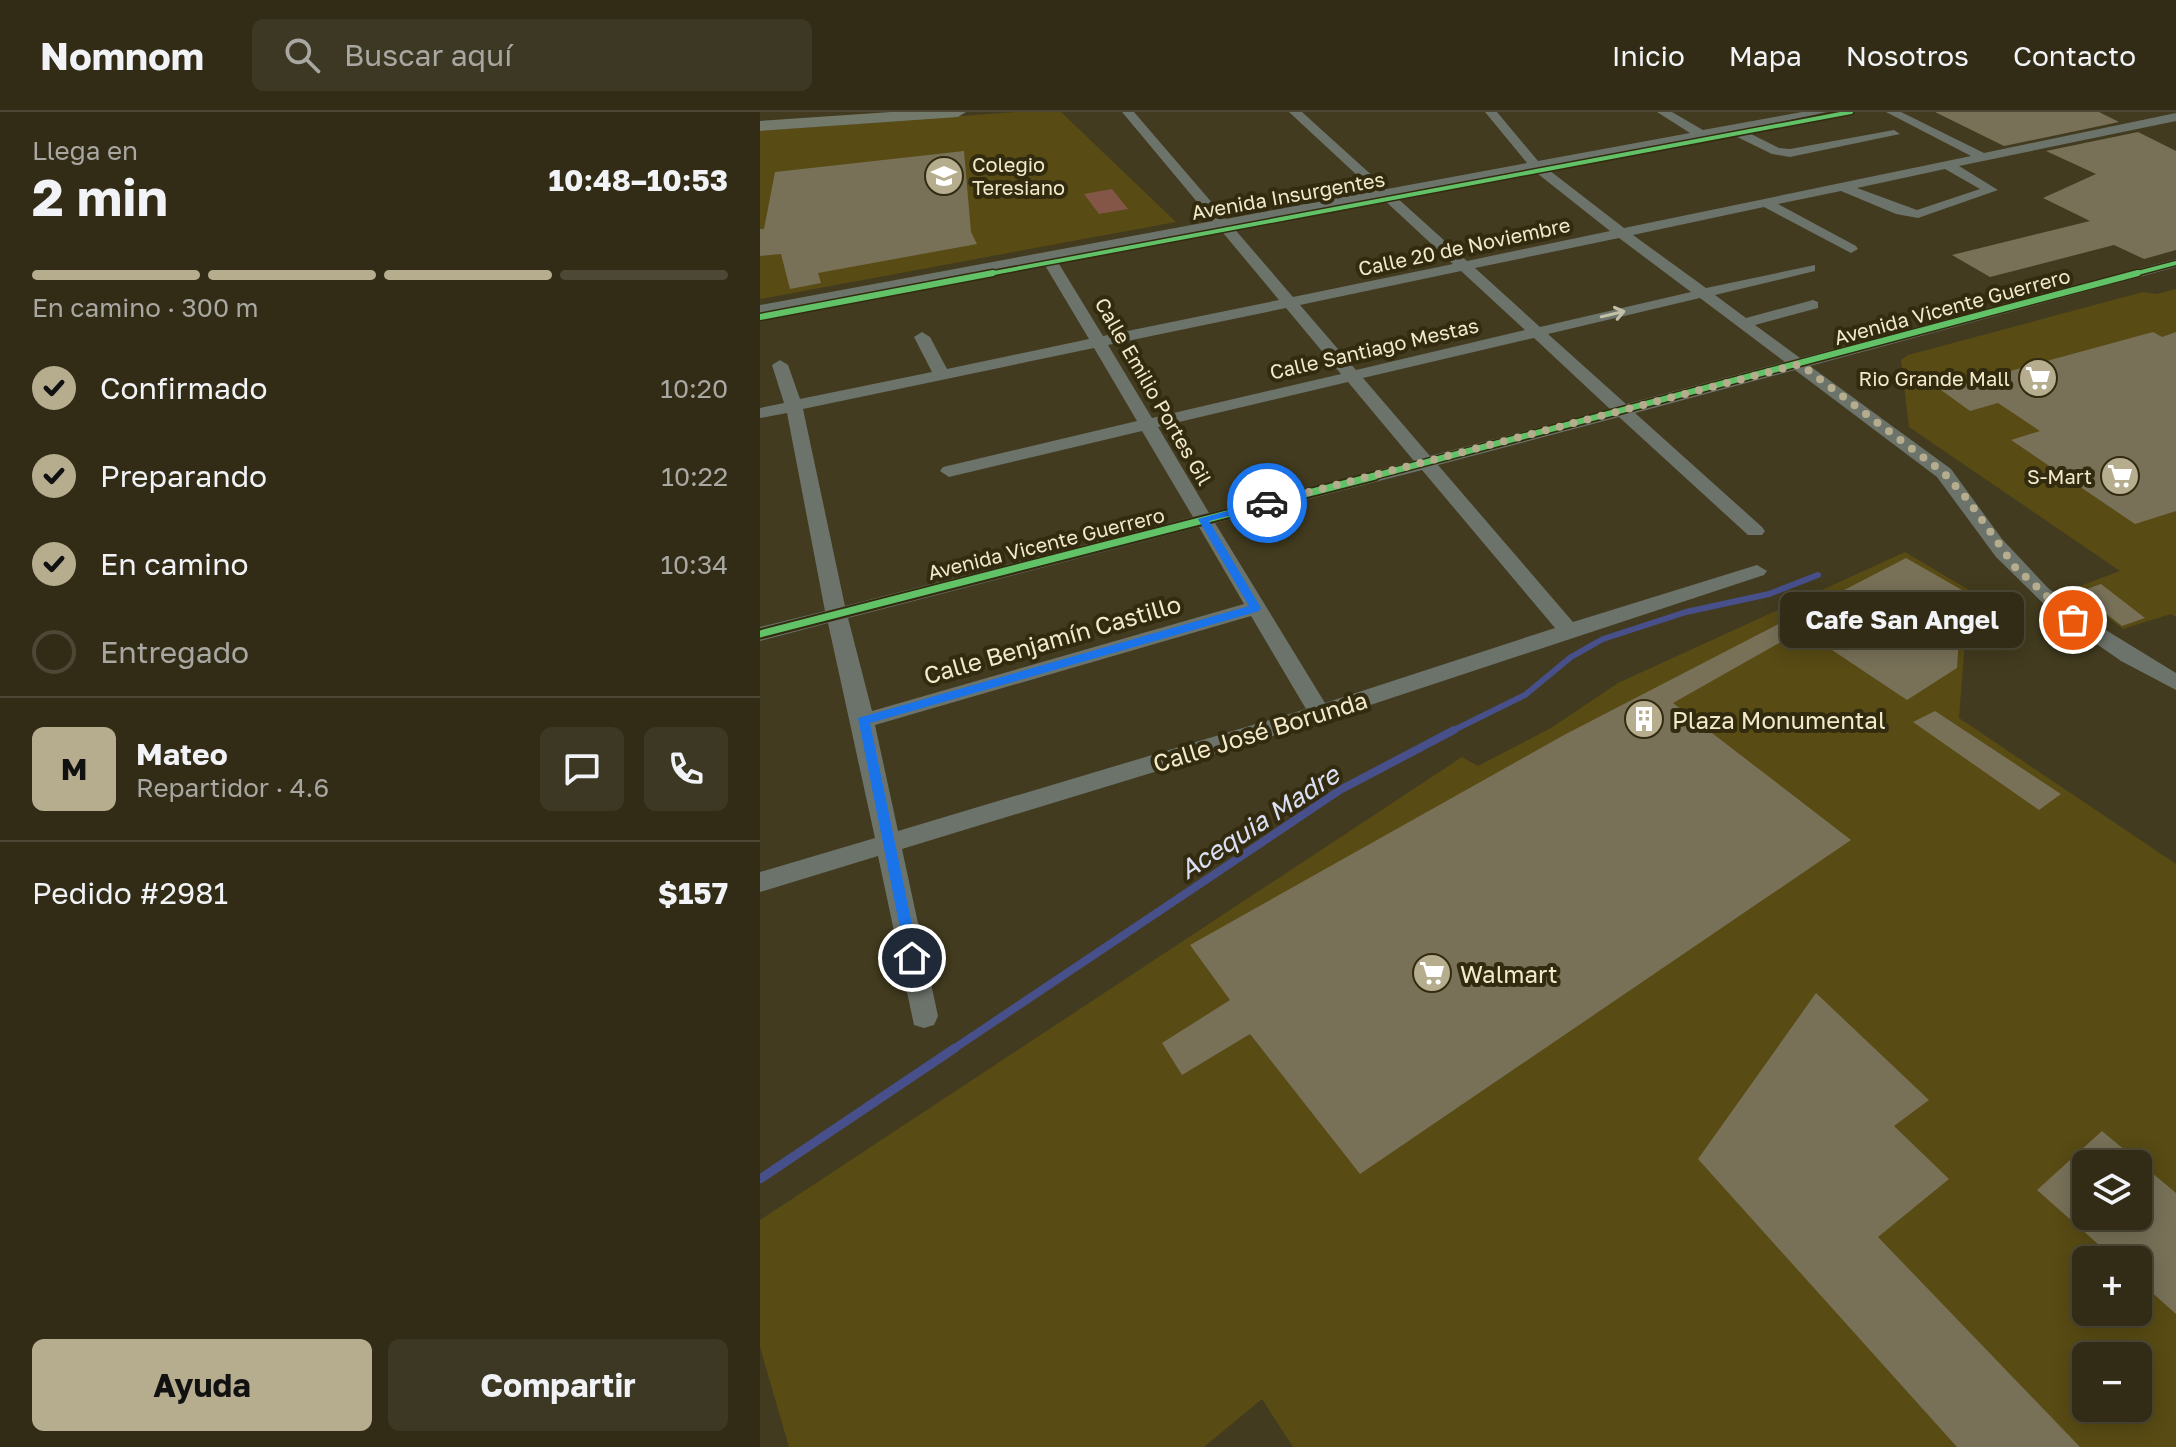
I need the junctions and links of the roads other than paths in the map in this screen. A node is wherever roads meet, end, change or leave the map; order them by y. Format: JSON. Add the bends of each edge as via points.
{"nodes":[{"id":1,"x":870,"y":112,"type":"edge"},
{"id":2,"x":958,"y":112,"type":"edge"},
{"id":3,"x":1128,"y":112,"type":"edge"},
{"id":4,"x":1295,"y":112,"type":"edge"},
{"id":5,"x":1491,"y":112,"type":"edge"},
{"id":6,"x":1663,"y":112,"type":"edge"},
{"id":7,"x":1821,"y":112,"type":"edge"},
{"id":8,"x":1892,"y":112,"type":"edge"},
{"id":9,"x":2170,"y":117,"type":"edge"},
{"id":10,"x":760,"y":120,"type":"edge"},
{"id":11,"x":760,"y":126,"type":"edge"},
{"id":12,"x":1731,"y":129,"type":"junction"},
{"id":13,"x":1701,"y":134,"type":"junction"},
{"id":14,"x":1894,"y":134,"type":"dead end"},
{"id":15,"x":1982,"y":157,"type":"junction"},
{"id":16,"x":1535,"y":165,"type":"junction"},
{"id":17,"x":1947,"y":165,"type":"junction"},
{"id":18,"x":1841,"y":186,"type":"junction"},
{"id":19,"x":1383,"y":194,"type":"junction"},
{"id":20,"x":1764,"y":202,"type":"junction"},
{"id":21,"x":1222,"y":223,"type":"junction"},
{"id":22,"x":1620,"y":232,"type":"junction"},
{"id":23,"x":1851,"y":249,"type":"dead end"},
{"id":24,"x":1047,"y":256,"type":"junction"},
{"id":25,"x":2176,"y":263,"type":"edge"},
{"id":26,"x":1464,"y":267,"type":"junction"},
{"id":27,"x":1810,"y":268,"type":"dead end"},
{"id":28,"x":2176,"y":275,"type":"edge"},
{"id":29,"x":1703,"y":293,"type":"junction"},
{"id":30,"x":1290,"y":303,"type":"junction"},
{"id":31,"x":1813,"y":305,"type":"dead end"},
{"id":32,"x":760,"y":310,"type":"edge"},
{"id":33,"x":1744,"y":323,"type":"junction"},
{"id":34,"x":1537,"y":332,"type":"junction"},
{"id":35,"x":922,"y":337,"type":"dead end"},
{"id":36,"x":1885,"y":341,"type":"junction"},
{"id":37,"x":1102,"y":343,"type":"junction"},
{"id":38,"x":1800,"y":364,"type":"junction"},
{"id":39,"x":780,"y":365,"type":"dead end"},
{"id":40,"x":942,"y":375,"type":"junction"},
{"id":41,"x":1354,"y":376,"type":"junction"},
{"id":42,"x":794,"y":406,"type":"junction"},
{"id":43,"x":1624,"y":410,"type":"junction"},
{"id":44,"x":760,"y":413,"type":"edge"},
{"id":45,"x":1148,"y":423,"type":"junction"},
{"id":46,"x":1426,"y":463,"type":"junction"},
{"id":47,"x":949,"y":471,"type":"dead end"},
{"id":48,"x":1203,"y":519,"type":"junction"},
{"id":49,"x":1755,"y":531,"type":"dead end"},
{"id":50,"x":1757,"y":571,"type":"dead end"},
{"id":51,"x":1255,"y":608,"type":"junction"},
{"id":52,"x":836,"y":614,"type":"junction"},
{"id":53,"x":1567,"y":629,"type":"junction"},
{"id":54,"x":760,"y":634,"type":"edge"},
{"id":55,"x":2176,"y":683,"type":"edge"},
{"id":56,"x":1320,"y":713,"type":"junction"},
{"id":57,"x":863,"y":721,"type":"junction"},
{"id":58,"x":888,"y":842,"type":"junction"},
{"id":59,"x":760,"y":882,"type":"edge"},
{"id":60,"x":924,"y":1016,"type":"dead end"}],
"edges":[{"from":1,"to":10,"type":"main road"},
{"from":2,"to":11,"type":"main road"},
{"from":3,"to":21,"type":"street"},
{"from":4,"to":19,"type":"street"},
{"from":5,"to":16,"type":"street"},
{"from":6,"to":13,"type":"street"},
{"from":7,"to":12,"type":"street","name":"Avenida Insurgentes"},
{"from":8,"to":15,"type":"street"},
{"from":9,"to":15,"type":"street","name":"Calle 20 de Noviembre"},
{"from":12,"to":13,"type":"street","name":"Avenida Insurgentes"},
{"from":12,"to":14,"type":"street","via":[[1780,152]]},
{"from":13,"to":16,"type":"street","name":"Avenida Insurgentes"},
{"from":15,"to":17,"type":"street","name":"Calle 20 de Noviembre"},
{"from":16,"to":19,"type":"street","name":"Avenida Insurgentes"},
{"from":16,"to":22,"type":"street"},
{"from":17,"to":18,"type":"street","name":"Calle 20 de Noviembre"},
{"from":17,"to":18,"type":"street","via":[[1991,190],[1918,214]]},
{"from":18,"to":20,"type":"street","name":"Calle 20 de Noviembre"},
{"from":19,"to":21,"type":"street","name":"Avenida Insurgentes"},
{"from":19,"to":26,"type":"street"},
{"from":20,"to":22,"type":"street","name":"Calle 20 de Noviembre"},
{"from":20,"to":23,"type":"street"},
{"from":21,"to":24,"type":"street","name":"Avenida Insurgentes"},
{"from":21,"to":30,"type":"street"},
{"from":22,"to":26,"type":"street","name":"Calle 20 de Noviembre"},
{"from":22,"to":29,"type":"street"},
{"from":24,"to":32,"type":"street","name":"Avenida Insurgentes"},
{"from":24,"to":37,"type":"street","name":"Calle Emilio Portes Gil"},
{"from":25,"to":36,"type":"street","name":"Avenida Vicente Guerrero"},
{"from":26,"to":30,"type":"street","name":"Calle 20 de Noviembre"},
{"from":26,"to":34,"type":"street"},
{"from":27,"to":29,"type":"street","name":"Calle Santiago Mestas"},
{"from":28,"to":36,"type":"street","name":"Avenida Vicente Guerrero","via":[[1929,339]]},
{"from":29,"to":33,"type":"street"},
{"from":34,"to":29,"type":"street","name":"Calle Santiago Mestas","one_way":true},
{"from":30,"to":37,"type":"street","name":"Calle 20 de Noviembre"},
{"from":30,"to":41,"type":"street"},
{"from":31,"to":33,"type":"street"},
{"from":33,"to":38,"type":"street"},
{"from":34,"to":41,"type":"street","name":"Calle Santiago Mestas"},
{"from":34,"to":43,"type":"street"},
{"from":35,"to":40,"type":"street"},
{"from":36,"to":38,"type":"street","name":"Avenida Vicente Guerrero"},
{"from":37,"to":40,"type":"street","name":"Calle 20 de Noviembre"},
{"from":37,"to":45,"type":"street","name":"Calle Emilio Portes Gil"},
{"from":38,"to":43,"type":"street","name":"Avenida Vicente Guerrero"},
{"from":38,"to":55,"type":"street","via":[[1944,473],[2008,559],[2073,620]]},
{"from":39,"to":42,"type":"street"},
{"from":40,"to":42,"type":"street","name":"Calle 20 de Noviembre"},
{"from":41,"to":45,"type":"street","name":"Calle Santiago Mestas"},
{"from":41,"to":46,"type":"street"},
{"from":42,"to":44,"type":"street","name":"Calle 20 de Noviembre"},
{"from":42,"to":52,"type":"street"},
{"from":43,"to":46,"type":"street","name":"Avenida Vicente Guerrero"},
{"from":43,"to":49,"type":"street"},
{"from":45,"to":47,"type":"street","name":"Calle Santiago Mestas"},
{"from":45,"to":48,"type":"street","name":"Calle Emilio Portes Gil"},
{"from":46,"to":48,"type":"street","name":"Avenida Vicente Guerrero"},
{"from":46,"to":53,"type":"street"},
{"from":48,"to":51,"type":"street","name":"Calle Emilio Portes Gil"},
{"from":48,"to":52,"type":"street","name":"Avenida Vicente Guerrero"},
{"from":50,"to":53,"type":"street","name":"Calle José Borunda"},
{"from":51,"to":56,"type":"street","name":"Calle Emilio Portes Gil"},
{"from":51,"to":57,"type":"street","name":"Calle Benjamín Castillo"},
{"from":52,"to":54,"type":"street","name":"Avenida Vicente Guerrero"},
{"from":52,"to":57,"type":"street"},
{"from":53,"to":56,"type":"street","name":"Calle José Borunda"},
{"from":56,"to":58,"type":"street","name":"Calle José Borunda"},
{"from":57,"to":58,"type":"street"},
{"from":58,"to":59,"type":"street","name":"Calle José Borunda"},
{"from":58,"to":60,"type":"street"}]}
